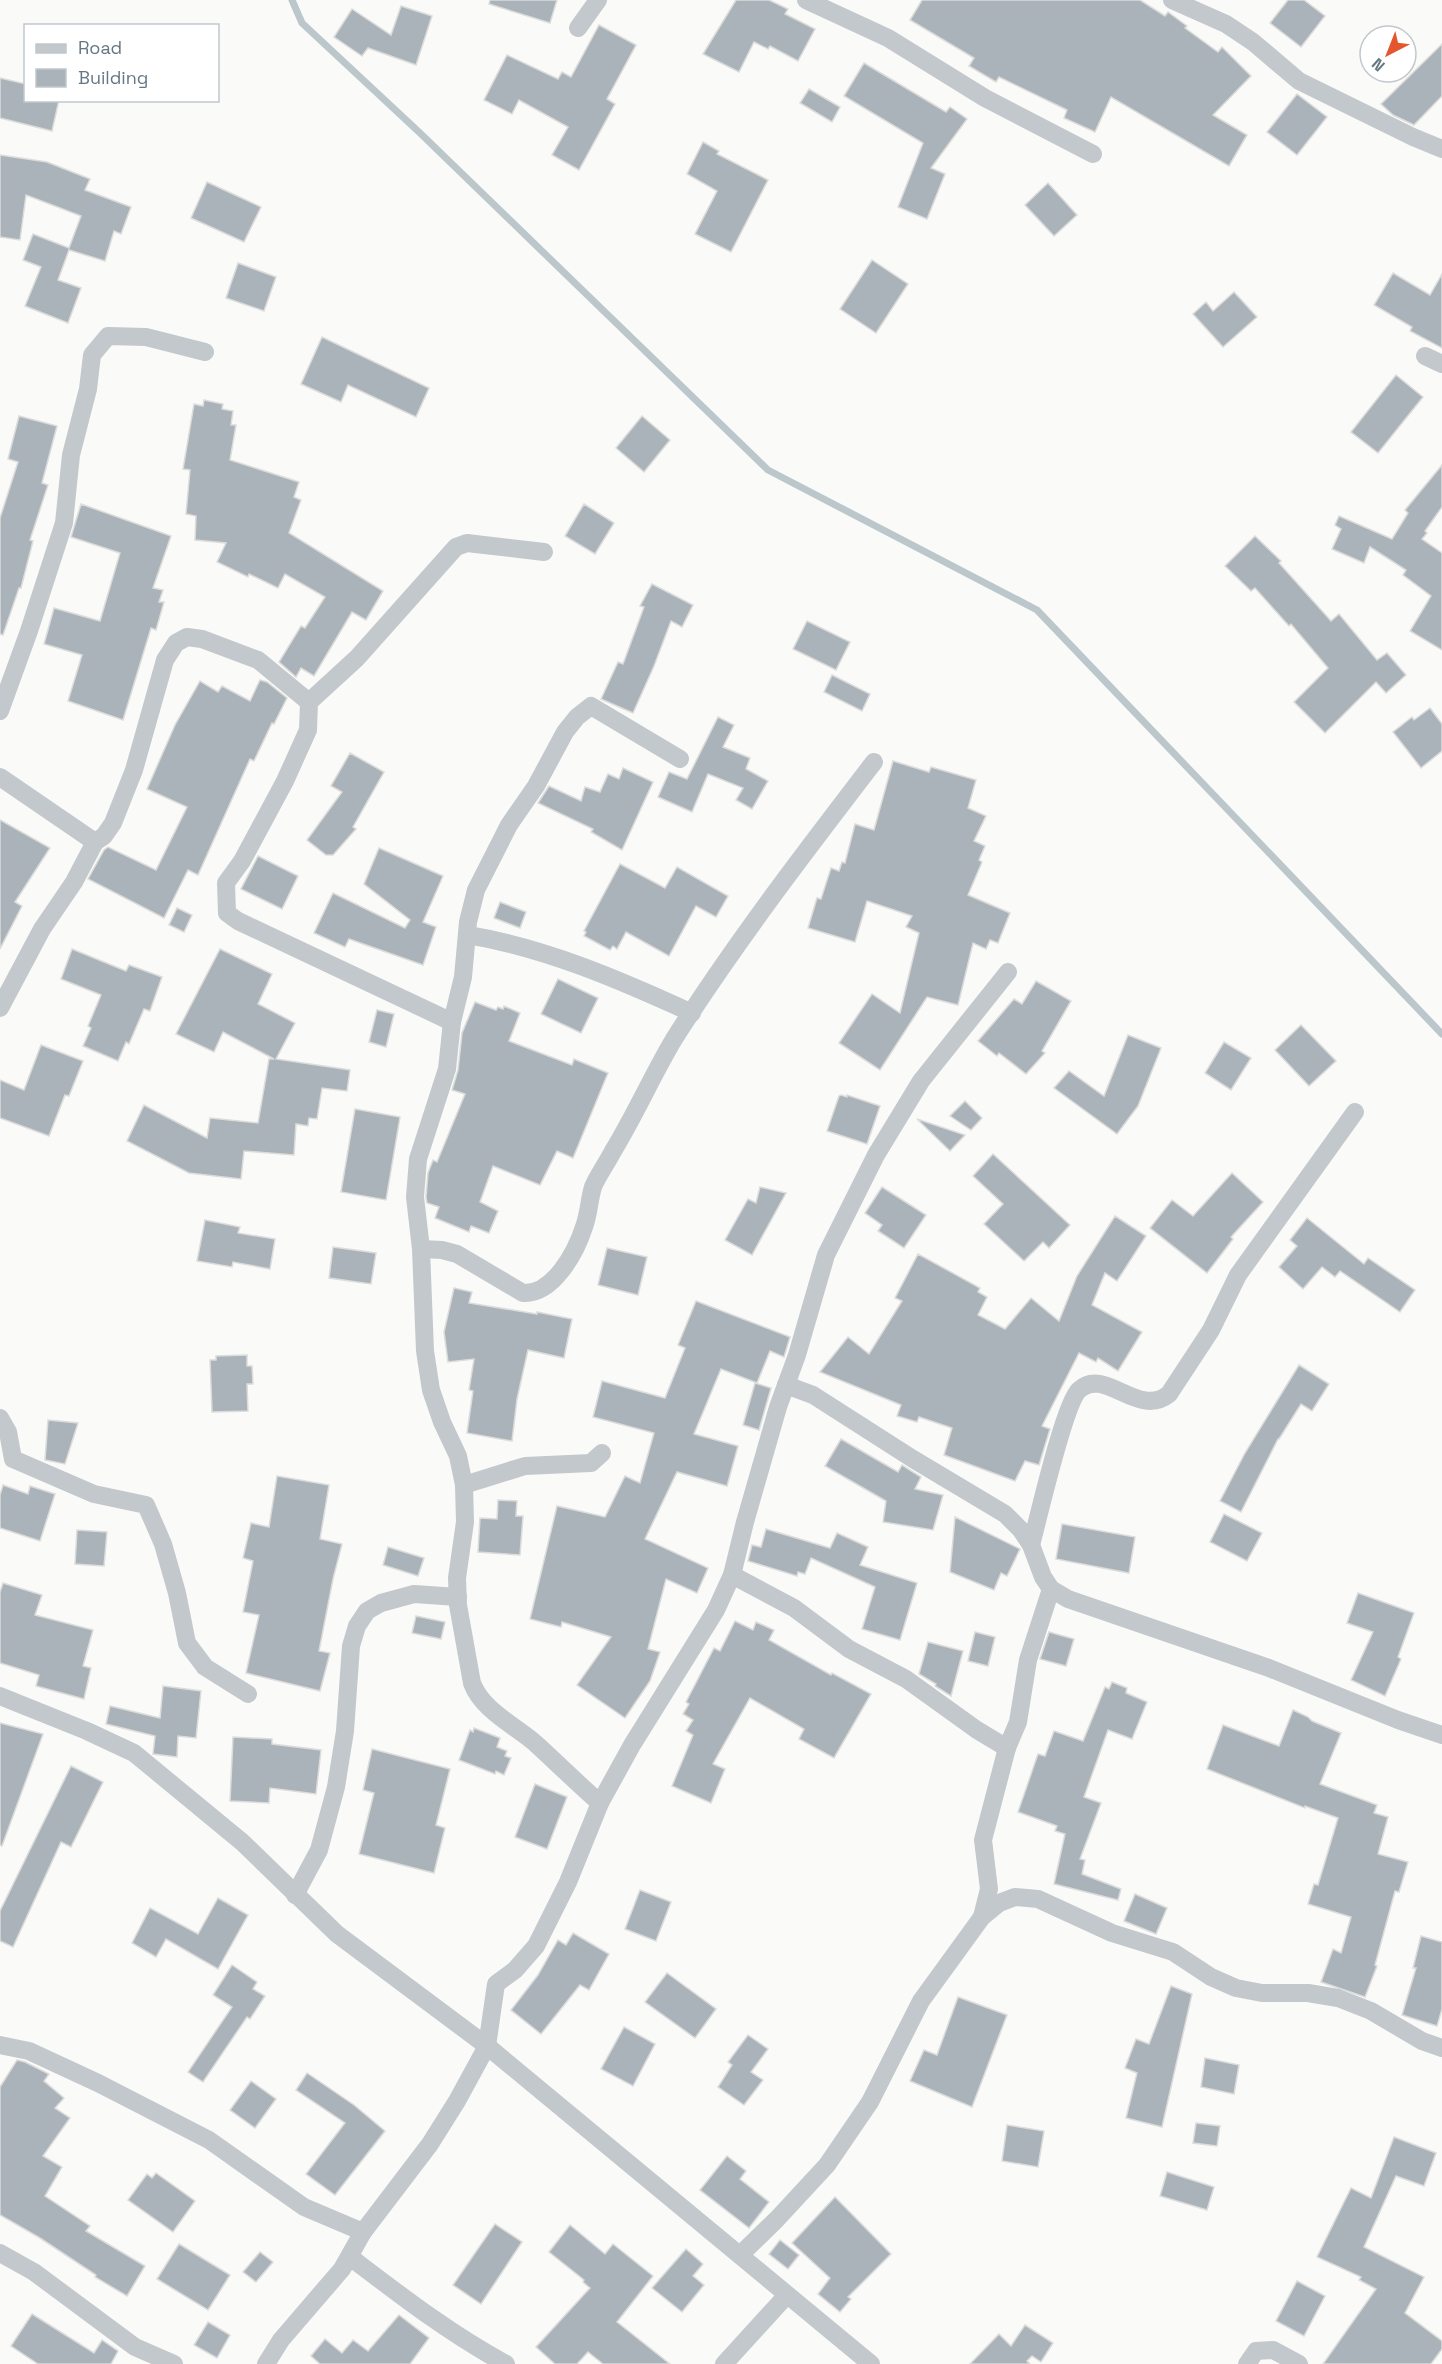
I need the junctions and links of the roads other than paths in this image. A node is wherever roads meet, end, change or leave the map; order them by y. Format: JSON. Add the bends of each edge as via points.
{"nodes":[{"id":1,"x":598,"y":0,"type":"edge"},
{"id":2,"x":806,"y":0,"type":"edge"},
{"id":3,"x":1172,"y":0,"type":"edge"},
{"id":4,"x":578,"y":28,"type":"dead end"},
{"id":5,"x":1442,"y":149,"type":"edge"},
{"id":6,"x":1094,"y":154,"type":"dead end"},
{"id":7,"x":206,"y":352,"type":"dead end"},
{"id":8,"x":1425,"y":356,"type":"dead end"},
{"id":9,"x":1442,"y":364,"type":"edge"},
{"id":10,"x":544,"y":552,"type":"dead end"},
{"id":11,"x":309,"y":702,"type":"junction"},
{"id":12,"x":0,"y":711,"type":"edge"},
{"id":13,"x":680,"y":759,"type":"dead end"},
{"id":14,"x":874,"y":762,"type":"dead end"},
{"id":15,"x":0,"y":777,"type":"edge"},
{"id":16,"x":95,"y":842,"type":"junction"},
{"id":17,"x":468,"y":935,"type":"junction"},
{"id":18,"x":1008,"y":972,"type":"dead end"},
{"id":19,"x":0,"y":1008,"type":"edge"},
{"id":20,"x":692,"y":1013,"type":"junction"},
{"id":21,"x":452,"y":1022,"type":"junction"},
{"id":22,"x":1355,"y":1112,"type":"dead end"},
{"id":23,"x":421,"y":1250,"type":"junction"},
{"id":24,"x":786,"y":1385,"type":"junction"},
{"id":25,"x":0,"y":1418,"type":"edge"},
{"id":26,"x":602,"y":1453,"type":"dead end"},
{"id":27,"x":464,"y":1485,"type":"junction"},
{"id":28,"x":1031,"y":1545,"type":"junction"},
{"id":29,"x":732,"y":1575,"type":"junction"},
{"id":30,"x":1051,"y":1588,"type":"junction"},
{"id":31,"x":458,"y":1597,"type":"junction"},
{"id":32,"x":248,"y":1694,"type":"dead end"},
{"id":33,"x":0,"y":1696,"type":"edge"},
{"id":34,"x":1442,"y":1735,"type":"edge"},
{"id":35,"x":1007,"y":1748,"type":"junction"},
{"id":36,"x":600,"y":1803,"type":"junction"},
{"id":37,"x":295,"y":1895,"type":"junction"},
{"id":38,"x":982,"y":1917,"type":"junction"},
{"id":39,"x":0,"y":2044,"type":"edge"},
{"id":40,"x":487,"y":2046,"type":"junction"},
{"id":41,"x":1442,"y":2048,"type":"edge"},
{"id":42,"x":363,"y":2232,"type":"junction"},
{"id":43,"x":0,"y":2253,"type":"edge"},
{"id":44,"x":740,"y":2255,"type":"junction"},
{"id":45,"x":350,"y":2257,"type":"junction"},
{"id":46,"x":787,"y":2295,"type":"junction"},
{"id":47,"x":174,"y":2364,"type":"edge"},
{"id":48,"x":267,"y":2364,"type":"edge"},
{"id":49,"x":506,"y":2364,"type":"edge"},
{"id":50,"x":724,"y":2364,"type":"edge"},
{"id":51,"x":871,"y":2364,"type":"edge"},
{"id":52,"x":1247,"y":2364,"type":"edge"},
{"id":53,"x":1299,"y":2364,"type":"edge"}],
"edges":[{"from":1,"to":4,"type":"street"},
{"from":2,"to":6,"type":"street","via":[[888,38],[975,93]]},
{"from":3,"to":5,"type":"street","via":[[1227,24],[1299,81]]},
{"from":7,"to":12,"type":"street","via":[[146,337],[108,336],[92,355],[88,389],[70,455],[64,523]]},
{"from":8,"to":9,"type":"street"},
{"from":10,"to":11,"type":"street","via":[[467,543],[456,547],[357,658]]},
{"from":11,"to":16,"type":"street","via":[[258,660],[202,639],[186,637],[176,643],[165,660],[134,770],[113,823]]},
{"from":11,"to":21,"type":"street","via":[[308,730],[285,781],[226,883],[227,913]]},
{"from":13,"to":17,"type":"street","via":[[595,707],[587,707],[565,732],[536,786],[509,825],[476,890]]},
{"from":14,"to":20,"type":"street","via":[[785,879]]},
{"from":15,"to":16,"type":"street"},
{"from":16,"to":19,"type":"street"},
{"from":17,"to":20,"type":"street","via":[[503,941],[561,960],[636,987]]},
{"from":17,"to":21,"type":"street"},
{"from":18,"to":24,"type":"street","via":[[921,1080],[876,1155],[826,1255]]},
{"from":20,"to":23,"type":"street","via":[[593,1187],[584,1228],[571,1256],[545,1287],[523,1293],[457,1254]]},
{"from":21,"to":23,"type":"street","via":[[447,1069],[418,1160],[415,1197]]},
{"from":22,"to":28,"type":"street","via":[[1238,1275],[1211,1330],[1169,1394],[1152,1402],[1101,1384],[1078,1391],[1062,1430]]},
{"from":23,"to":27,"type":"street","via":[[425,1351],[431,1390],[458,1456]]},
{"from":24,"to":28,"type":"street","via":[[813,1395],[1005,1514]]},
{"from":24,"to":29,"type":"street"},
{"from":25,"to":32,"type":"street","via":[[8,1432],[13,1460],[94,1494],[147,1505],[163,1544],[187,1643],[206,1667]]},
{"from":26,"to":27,"type":"street","via":[[591,1462],[525,1466]]},
{"from":27,"to":31,"type":"street"},
{"from":28,"to":30,"type":"street"},
{"from":29,"to":35,"type":"street","via":[[794,1608],[849,1649],[906,1679]]},
{"from":29,"to":36,"type":"street","via":[[716,1610]]},
{"from":30,"to":34,"type":"street","via":[[1068,1599],[1269,1668]]},
{"from":30,"to":35,"type":"street","via":[[1028,1660],[1018,1722]]},
{"from":31,"to":36,"type":"street","via":[[476,1693]]},
{"from":31,"to":37,"type":"street","via":[[414,1594],[381,1603],[367,1611],[357,1626],[351,1646],[345,1731],[336,1787],[319,1850]]},
{"from":33,"to":37,"type":"street","via":[[134,1753],[242,1842]]},
{"from":35,"to":38,"type":"street","via":[[983,1840],[989,1890]]},
{"from":36,"to":40,"type":"street","via":[[568,1882],[536,1946],[496,1984]]},
{"from":37,"to":40,"type":"street","via":[[337,1934]]},
{"from":38,"to":41,"type":"street","via":[[999,1903],[1015,1897],[1038,1899],[1112,1933],[1173,1952],[1236,1988],[1338,1998]]},
{"from":38,"to":44,"type":"street","via":[[921,2001],[870,2102],[827,2165]]},
{"from":39,"to":42,"type":"street","via":[[29,2051],[189,2129],[304,2207]]},
{"from":40,"to":42,"type":"street","via":[[430,2145]]},
{"from":40,"to":44,"type":"street"},
{"from":42,"to":45,"type":"street"},
{"from":43,"to":47,"type":"street","via":[[34,2272],[135,2347]]},
{"from":44,"to":46,"type":"street"},
{"from":45,"to":48,"type":"street","via":[[281,2340]]},
{"from":45,"to":49,"type":"street","via":[[406,2300]]},
{"from":46,"to":50,"type":"street"},
{"from":46,"to":51,"type":"street"},
{"from":52,"to":53,"type":"street","via":[[1256,2351],[1274,2350]]}]}
